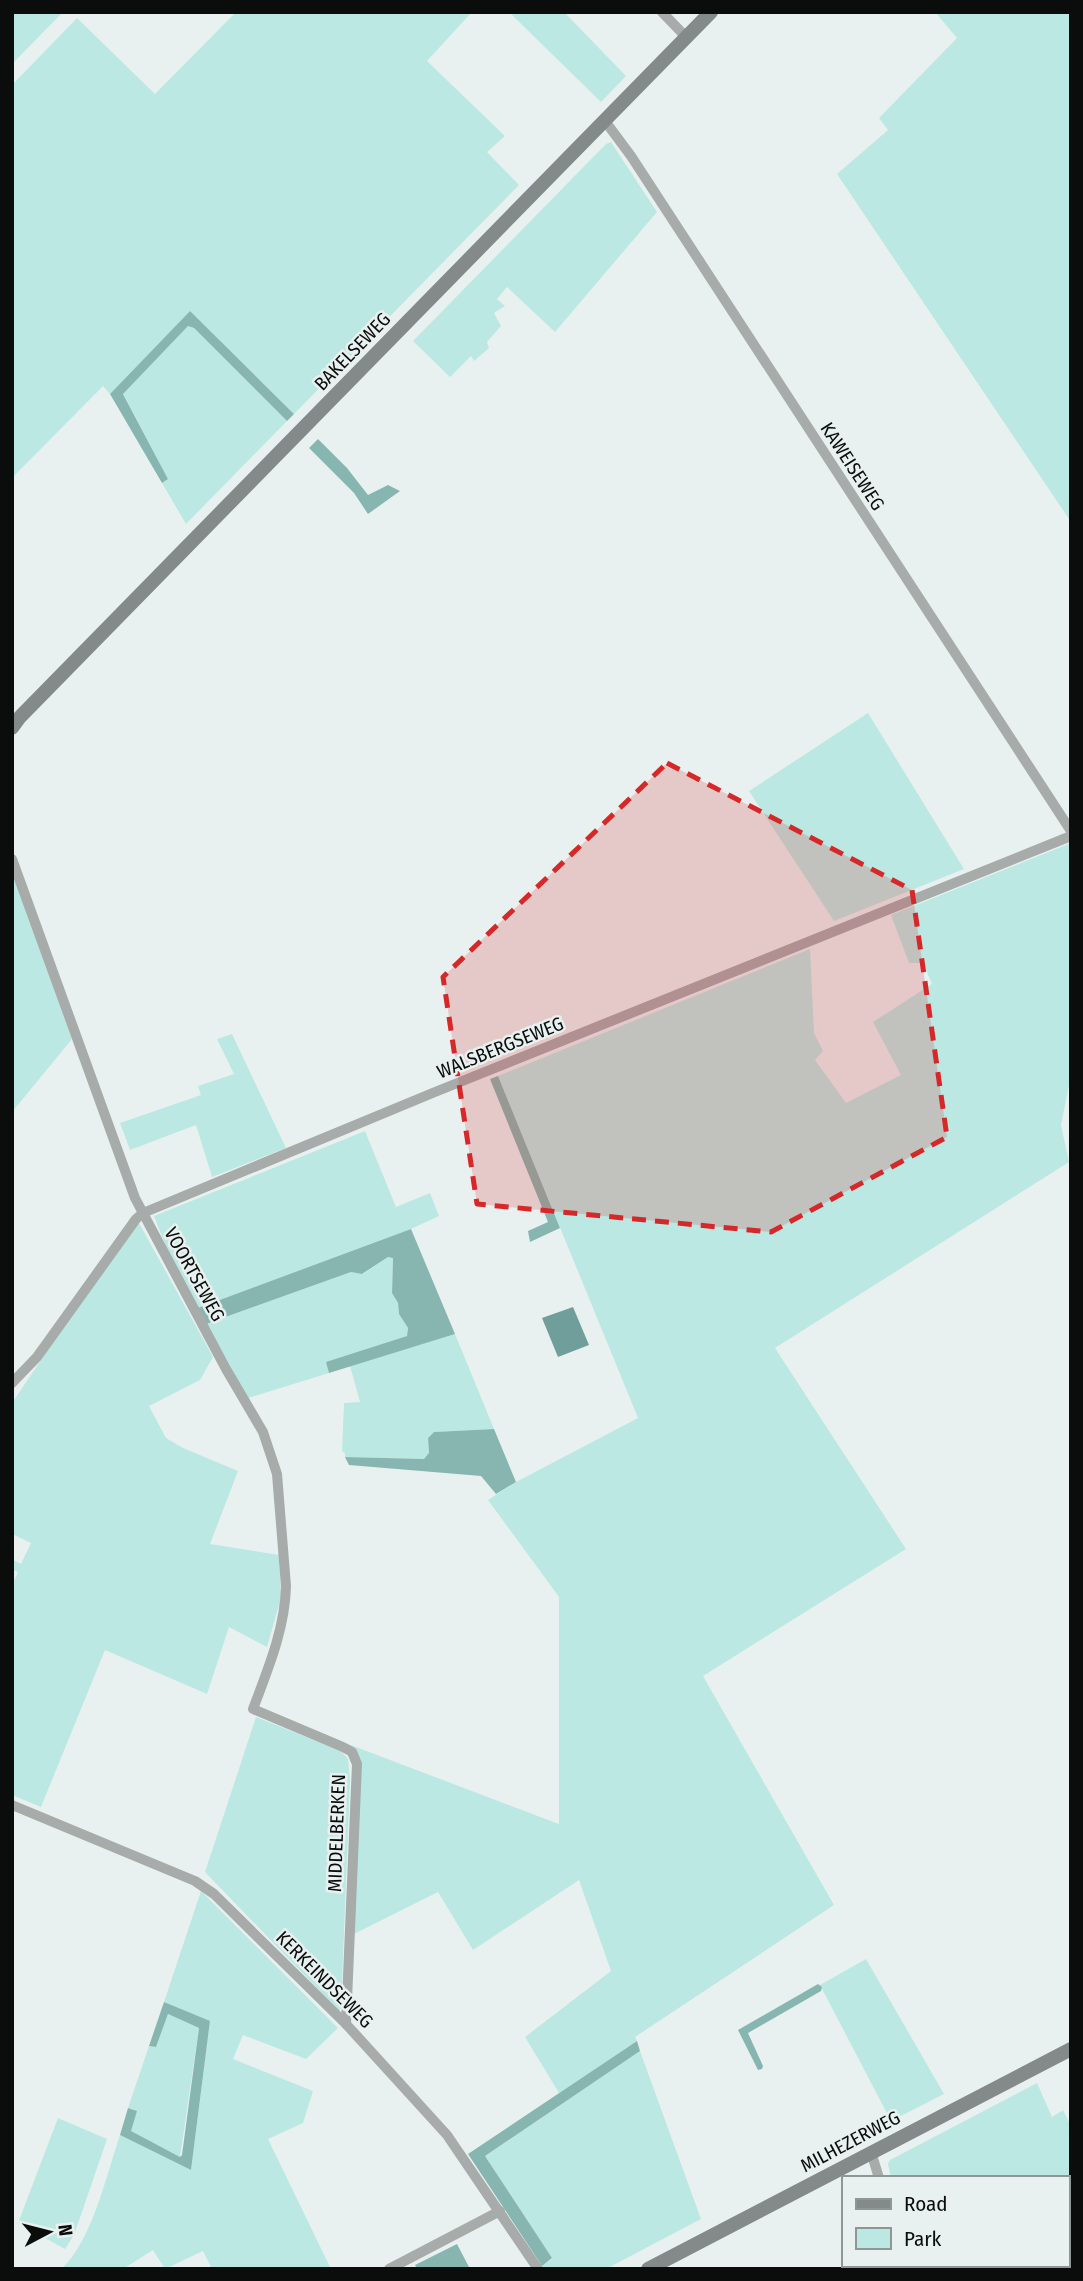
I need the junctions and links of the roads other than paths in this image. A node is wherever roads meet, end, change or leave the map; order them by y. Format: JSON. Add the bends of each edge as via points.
{"nodes":[{"id":1,"x":662,"y":12,"type":"edge"},
{"id":2,"x":711,"y":12,"type":"edge"},
{"id":3,"x":687,"y":38,"type":"junction"},
{"id":4,"x":605,"y":121,"type":"junction"},
{"id":5,"x":15,"y":723,"type":"edge"},
{"id":6,"x":1071,"y":834,"type":"edge"},
{"id":7,"x":12,"y":859,"type":"edge"},
{"id":8,"x":143,"y":1213,"type":"junction"},
{"id":9,"x":12,"y":1382,"type":"edge"},
{"id":10,"x":253,"y":1709,"type":"joint"},
{"id":11,"x":12,"y":1805,"type":"edge"},
{"id":12,"x":346,"y":2024,"type":"junction"},
{"id":13,"x":1071,"y":2049,"type":"edge"},
{"id":14,"x":871,"y":2152,"type":"junction"},
{"id":15,"x":878,"y":2176,"type":"edge"},
{"id":16,"x":500,"y":2211,"type":"junction"},
{"id":17,"x":389,"y":2269,"type":"edge"},
{"id":18,"x":538,"y":2269,"type":"edge"},
{"id":19,"x":648,"y":2269,"type":"edge"}],
"edges":[{"from":1,"to":3,"type":"street"},
{"from":2,"to":3,"type":"main road","name":"BAKELSEWEG"},
{"from":3,"to":4,"type":"main road","name":"BAKELSEWEG"},
{"from":4,"to":5,"type":"main road","name":"BAKELSEWEG"},
{"from":4,"to":6,"type":"street","name":"KAWEISEWEG"},
{"from":6,"to":8,"type":"street","name":"WALSBERGSEWEG"},
{"from":7,"to":8,"type":"street","name":"VOORTSEWEG"},
{"from":8,"to":9,"type":"street","name":"WALSBERGSEWEG","via":[[37,1357]]},
{"from":8,"to":10,"type":"street","name":"VOORTSEWEG","via":[[263,1432],[277,1474],[285,1604]]},
{"from":10,"to":12,"type":"street","name":"MIDDELBERKEN","via":[[343,1747],[352,1752],[357,1764]]},
{"from":11,"to":12,"type":"street","name":"KERKEINDSEWEG","via":[[195,1881],[214,1894]]},
{"from":12,"to":16,"type":"street","name":"KERKEINDSEWEG","via":[[447,2135]]},
{"from":13,"to":14,"type":"main road","name":"MILHEZERWEG"},
{"from":14,"to":15,"type":"street"},
{"from":14,"to":19,"type":"main road","name":"MILHEZERWEG"},
{"from":16,"to":17,"type":"street"},
{"from":16,"to":18,"type":"street","name":"KERKEINDSEWEG"}]}
